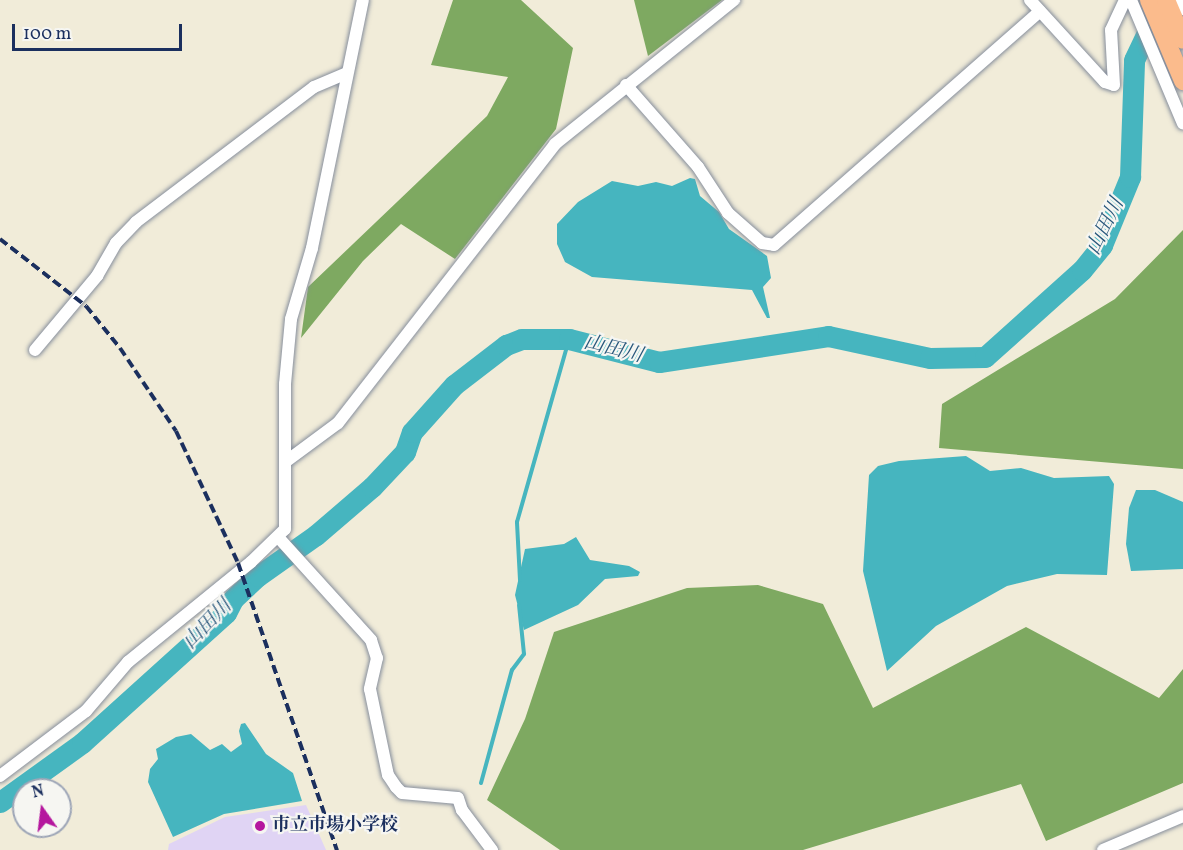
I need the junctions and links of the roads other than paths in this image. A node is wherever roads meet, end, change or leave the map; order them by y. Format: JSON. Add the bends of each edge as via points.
{"nodes":[{"id":1,"x":363,"y":0,"type":"edge"},
{"id":2,"x":734,"y":0,"type":"edge"},
{"id":3,"x":1030,"y":0,"type":"edge"},
{"id":4,"x":1125,"y":0,"type":"edge"},
{"id":5,"x":1131,"y":0,"type":"edge"},
{"id":6,"x":1149,"y":0,"type":"edge"},
{"id":7,"x":1166,"y":0,"type":"edge"},
{"id":8,"x":1179,"y":0,"type":"edge"},
{"id":9,"x":1183,"y":9,"type":"edge"},
{"id":10,"x":1040,"y":11,"type":"junction"},
{"id":11,"x":1183,"y":40,"type":"edge"},
{"id":12,"x":345,"y":74,"type":"junction"},
{"id":13,"x":1183,"y":81,"type":"edge"},
{"id":14,"x":626,"y":85,"type":"junction"},
{"id":15,"x":1183,"y":124,"type":"edge"},
{"id":16,"x":35,"y":350,"type":"dead end"},
{"id":17,"x":288,"y":460,"type":"junction"},
{"id":18,"x":279,"y":537,"type":"junction"},
{"id":19,"x":0,"y":776,"type":"edge"},
{"id":20,"x":1183,"y":816,"type":"edge"},
{"id":21,"x":490,"y":849,"type":"edge"},
{"id":22,"x":1102,"y":850,"type":"edge"}],
"edges":[{"from":1,"to":12,"type":"street"},
{"from":2,"to":14,"type":"street"},
{"from":3,"to":10,"type":"street"},
{"from":4,"to":10,"type":"street","via":[[1111,30],[1114,85],[1105,82]]},
{"from":5,"to":15,"type":"street"},
{"from":6,"to":13,"type":"highway"},
{"from":7,"to":11,"type":"highway"},
{"from":8,"to":9,"type":"street"},
{"from":10,"to":14,"type":"street","via":[[774,245],[762,243],[728,213],[698,167]]},
{"from":12,"to":16,"type":"street","via":[[314,87],[136,222]]},
{"from":12,"to":17,"type":"street","via":[[312,248],[291,319],[285,384]]},
{"from":14,"to":17,"type":"street","via":[[555,144],[338,423]]},
{"from":17,"to":18,"type":"street","via":[[287,522]]},
{"from":18,"to":19,"type":"street","via":[[128,662],[86,711]]},
{"from":18,"to":21,"type":"street","via":[[371,640],[377,658],[370,689],[388,775],[396,787],[402,793],[458,798]]},
{"from":20,"to":22,"type":"street"}]}
